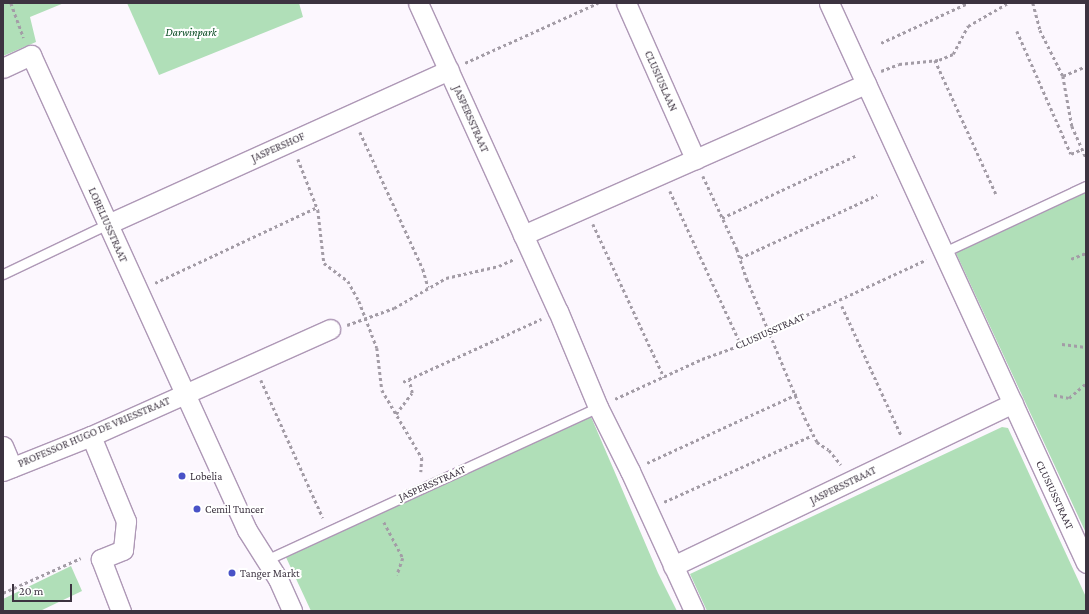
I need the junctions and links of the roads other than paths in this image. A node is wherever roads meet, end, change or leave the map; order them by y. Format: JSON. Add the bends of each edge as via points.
{"nodes":[{"id":1,"x":418,"y":3,"type":"edge"},
{"id":2,"x":626,"y":3,"type":"edge"},
{"id":3,"x":829,"y":3,"type":"edge"},
{"id":4,"x":3,"y":68,"type":"edge"},
{"id":5,"x":449,"y":70,"type":"junction"},
{"id":6,"x":865,"y":81,"type":"junction"},
{"id":7,"x":695,"y":159,"type":"junction"},
{"id":8,"x":1086,"y":186,"type":"edge"},
{"id":9,"x":108,"y":224,"type":"junction"},
{"id":10,"x":527,"y":243,"type":"junction"},
{"id":11,"x":942,"y":253,"type":"junction"},
{"id":12,"x":3,"y":274,"type":"edge"},
{"id":13,"x":330,"y":329,"type":"road end"},
{"id":14,"x":185,"y":394,"type":"junction"},
{"id":15,"x":1013,"y":403,"type":"junction"},
{"id":16,"x":598,"y":407,"type":"junction"},
{"id":17,"x":91,"y":436,"type":"junction"},
{"id":18,"x":3,"y":446,"type":"edge"},
{"id":19,"x":8,"y":469,"type":"edge"},
{"id":20,"x":266,"y":560,"type":"junction"},
{"id":21,"x":1086,"y":561,"type":"edge"},
{"id":22,"x":673,"y":566,"type":"junction"},
{"id":23,"x":121,"y":611,"type":"edge"},
{"id":24,"x":292,"y":611,"type":"edge"},
{"id":25,"x":694,"y":611,"type":"edge"}],
"edges":[{"from":1,"to":5,"type":"street","name":"JASPERSSTRAAT"},
{"from":2,"to":7,"type":"street","name":"CLUSIUSLAAN"},
{"from":3,"to":6,"type":"street","name":"CLUSIUSSTRAAT"},
{"from":4,"to":9,"type":"street","name":"LOBELIUSSTRAAT","via":[[31,55]]},
{"from":5,"to":9,"type":"street","name":"JASPERSHOF"},
{"from":5,"to":10,"type":"street","name":"JASPERSSTRAAT"},
{"from":6,"to":7,"type":"street"},
{"from":6,"to":11,"type":"street","name":"CLUSIUSSTRAAT"},
{"from":7,"to":10,"type":"street","via":[[585,207]]},
{"from":8,"to":11,"type":"lane"},
{"from":9,"to":12,"type":"lane"},
{"from":9,"to":14,"type":"street","name":"LOBELIUSSTRAAT"},
{"from":10,"to":16,"type":"street","name":"JASPERSSTRAAT"},
{"from":11,"to":15,"type":"street","name":"CLUSIUSSTRAAT"},
{"from":13,"to":14,"type":"street"},
{"from":14,"to":17,"type":"street","name":"PROFESSOR HUGO DE VRIESSTRAAT"},
{"from":14,"to":20,"type":"street","name":"LOBELIUSSTRAAT","via":[[247,530]]},
{"from":15,"to":21,"type":"street","name":"CLUSIUSSTRAAT"},
{"from":15,"to":22,"type":"street","name":"JASPERSSTRAAT"},
{"from":16,"to":20,"type":"lane","name":"JASPERSSTRAAT"},
{"from":16,"to":22,"type":"street","name":"JASPERSSTRAAT"},
{"from":17,"to":19,"type":"street","name":"PROFESSOR HUGO DE VRIESSTRAAT"},
{"from":17,"to":23,"type":"street","via":[[126,521],[123,550],[101,559]]},
{"from":18,"to":19,"type":"street"},
{"from":20,"to":24,"type":"street","name":"LOBELIUSSTRAAT"},
{"from":22,"to":25,"type":"street","name":"JASPERSSTRAAT"}]}
